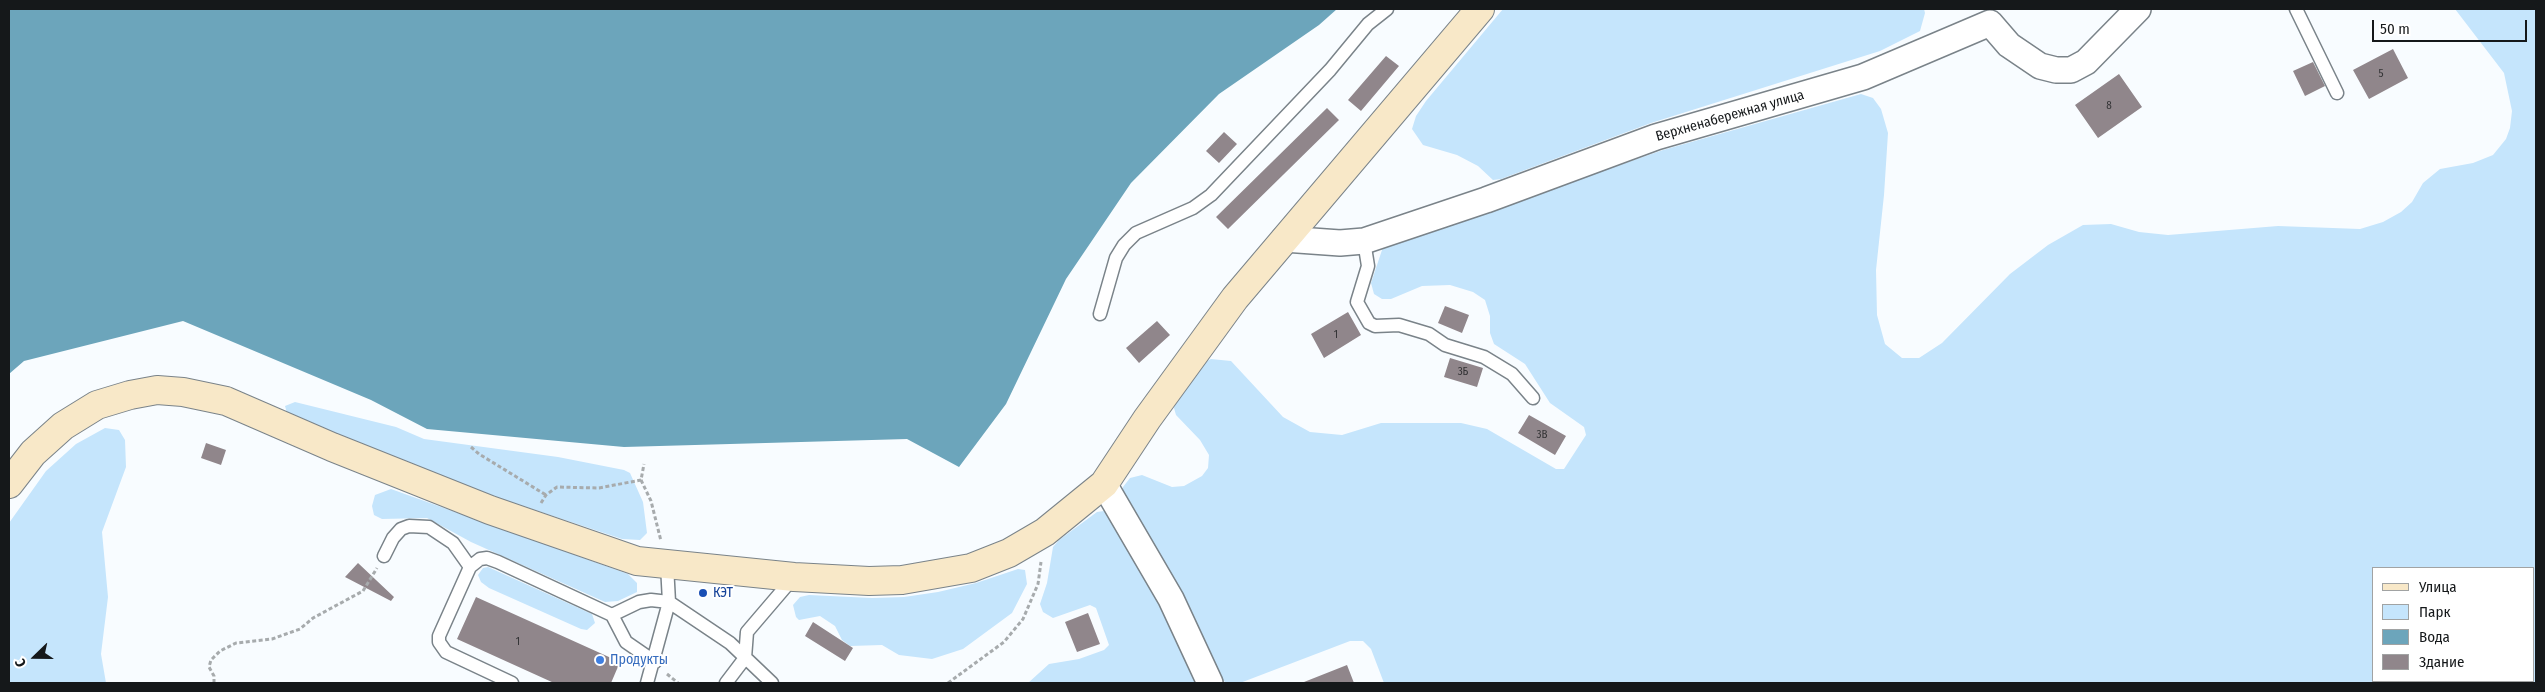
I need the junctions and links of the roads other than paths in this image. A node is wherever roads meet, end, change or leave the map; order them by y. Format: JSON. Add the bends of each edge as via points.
{"nodes":[{"id":1,"x":1388,"y":9,"type":"edge"},
{"id":2,"x":1480,"y":9,"type":"edge"},
{"id":3,"x":2138,"y":9,"type":"edge"},
{"id":4,"x":2296,"y":9,"type":"edge"},
{"id":5,"x":1989,"y":16,"type":"edge"},
{"id":6,"x":2338,"y":93,"type":"dead end"},
{"id":7,"x":1284,"y":239,"type":"junction"},
{"id":8,"x":1364,"y":241,"type":"junction"},
{"id":9,"x":1100,"y":314,"type":"dead end"},
{"id":10,"x":1532,"y":398,"type":"dead end"},
{"id":11,"x":9,"y":484,"type":"edge"},
{"id":12,"x":1104,"y":484,"type":"junction"},
{"id":13,"x":384,"y":556,"type":"road end"},
{"id":14,"x":667,"y":565,"type":"junction"},
{"id":15,"x":470,"y":567,"type":"junction"},
{"id":16,"x":794,"y":577,"type":"junction"},
{"id":17,"x":669,"y":602,"type":"junction"},
{"id":18,"x":612,"y":615,"type":"junction"},
{"id":19,"x":745,"y":658,"type":"junction"},
{"id":20,"x":654,"y":662,"type":"junction"},
{"id":21,"x":512,"y":683,"type":"edge"},
{"id":22,"x":647,"y":683,"type":"edge"},
{"id":23,"x":726,"y":683,"type":"edge"},
{"id":24,"x":772,"y":683,"type":"edge"},
{"id":25,"x":1210,"y":683,"type":"edge"}],
"edges":[{"from":1,"to":9,"type":"lane","via":[[1368,24],[1330,70],[1211,195],[1193,208],[1136,233],[1124,245],[1116,258]]},
{"from":2,"to":7,"type":"main road"},
{"from":3,"to":5,"type":"street","name":"Верхненабережная улица","via":[[2086,62],[2071,70],[2056,70],[2031,60],[2009,45]]},
{"from":4,"to":6,"type":"lane"},
{"from":5,"to":8,"type":"street","name":"Верхненабережная улица","via":[[1863,77],[1656,137]]},
{"from":7,"to":8,"type":"street","name":"Верхненабережная улица","via":[[1340,243]]},
{"from":7,"to":12,"type":"main road","via":[[1192,355]]},
{"from":8,"to":10,"type":"lane","via":[[1368,266],[1357,302],[1368,323],[1406,327],[1429,334],[1445,345],[1484,357],[1512,374]]},
{"from":11,"to":14,"type":"main road","via":[[33,453],[63,426],[97,405],[158,390],[184,392],[226,401],[341,450],[534,525],[637,561]]},
{"from":12,"to":16,"type":"main road","via":[[1045,532],[1009,553],[951,573],[902,580]]},
{"from":12,"to":25,"type":"street","via":[[1171,599]]},
{"from":13,"to":15,"type":"lane","via":[[401,529],[429,527],[453,543]]},
{"from":14,"to":16,"type":"main road"},
{"from":14,"to":17,"type":"lane"},
{"from":15,"to":18,"type":"lane","via":[[480,559],[488,558]]},
{"from":15,"to":21,"type":"lane","via":[[439,642],[446,652]]},
{"from":16,"to":19,"type":"lane","via":[[748,632]]},
{"from":17,"to":18,"type":"lane","via":[[638,602]]},
{"from":17,"to":19,"type":"lane"},
{"from":17,"to":20,"type":"lane"},
{"from":18,"to":20,"type":"lane","via":[[626,642]]},
{"from":19,"to":23,"type":"lane"},
{"from":19,"to":24,"type":"lane"},
{"from":20,"to":22,"type":"lane"}]}
